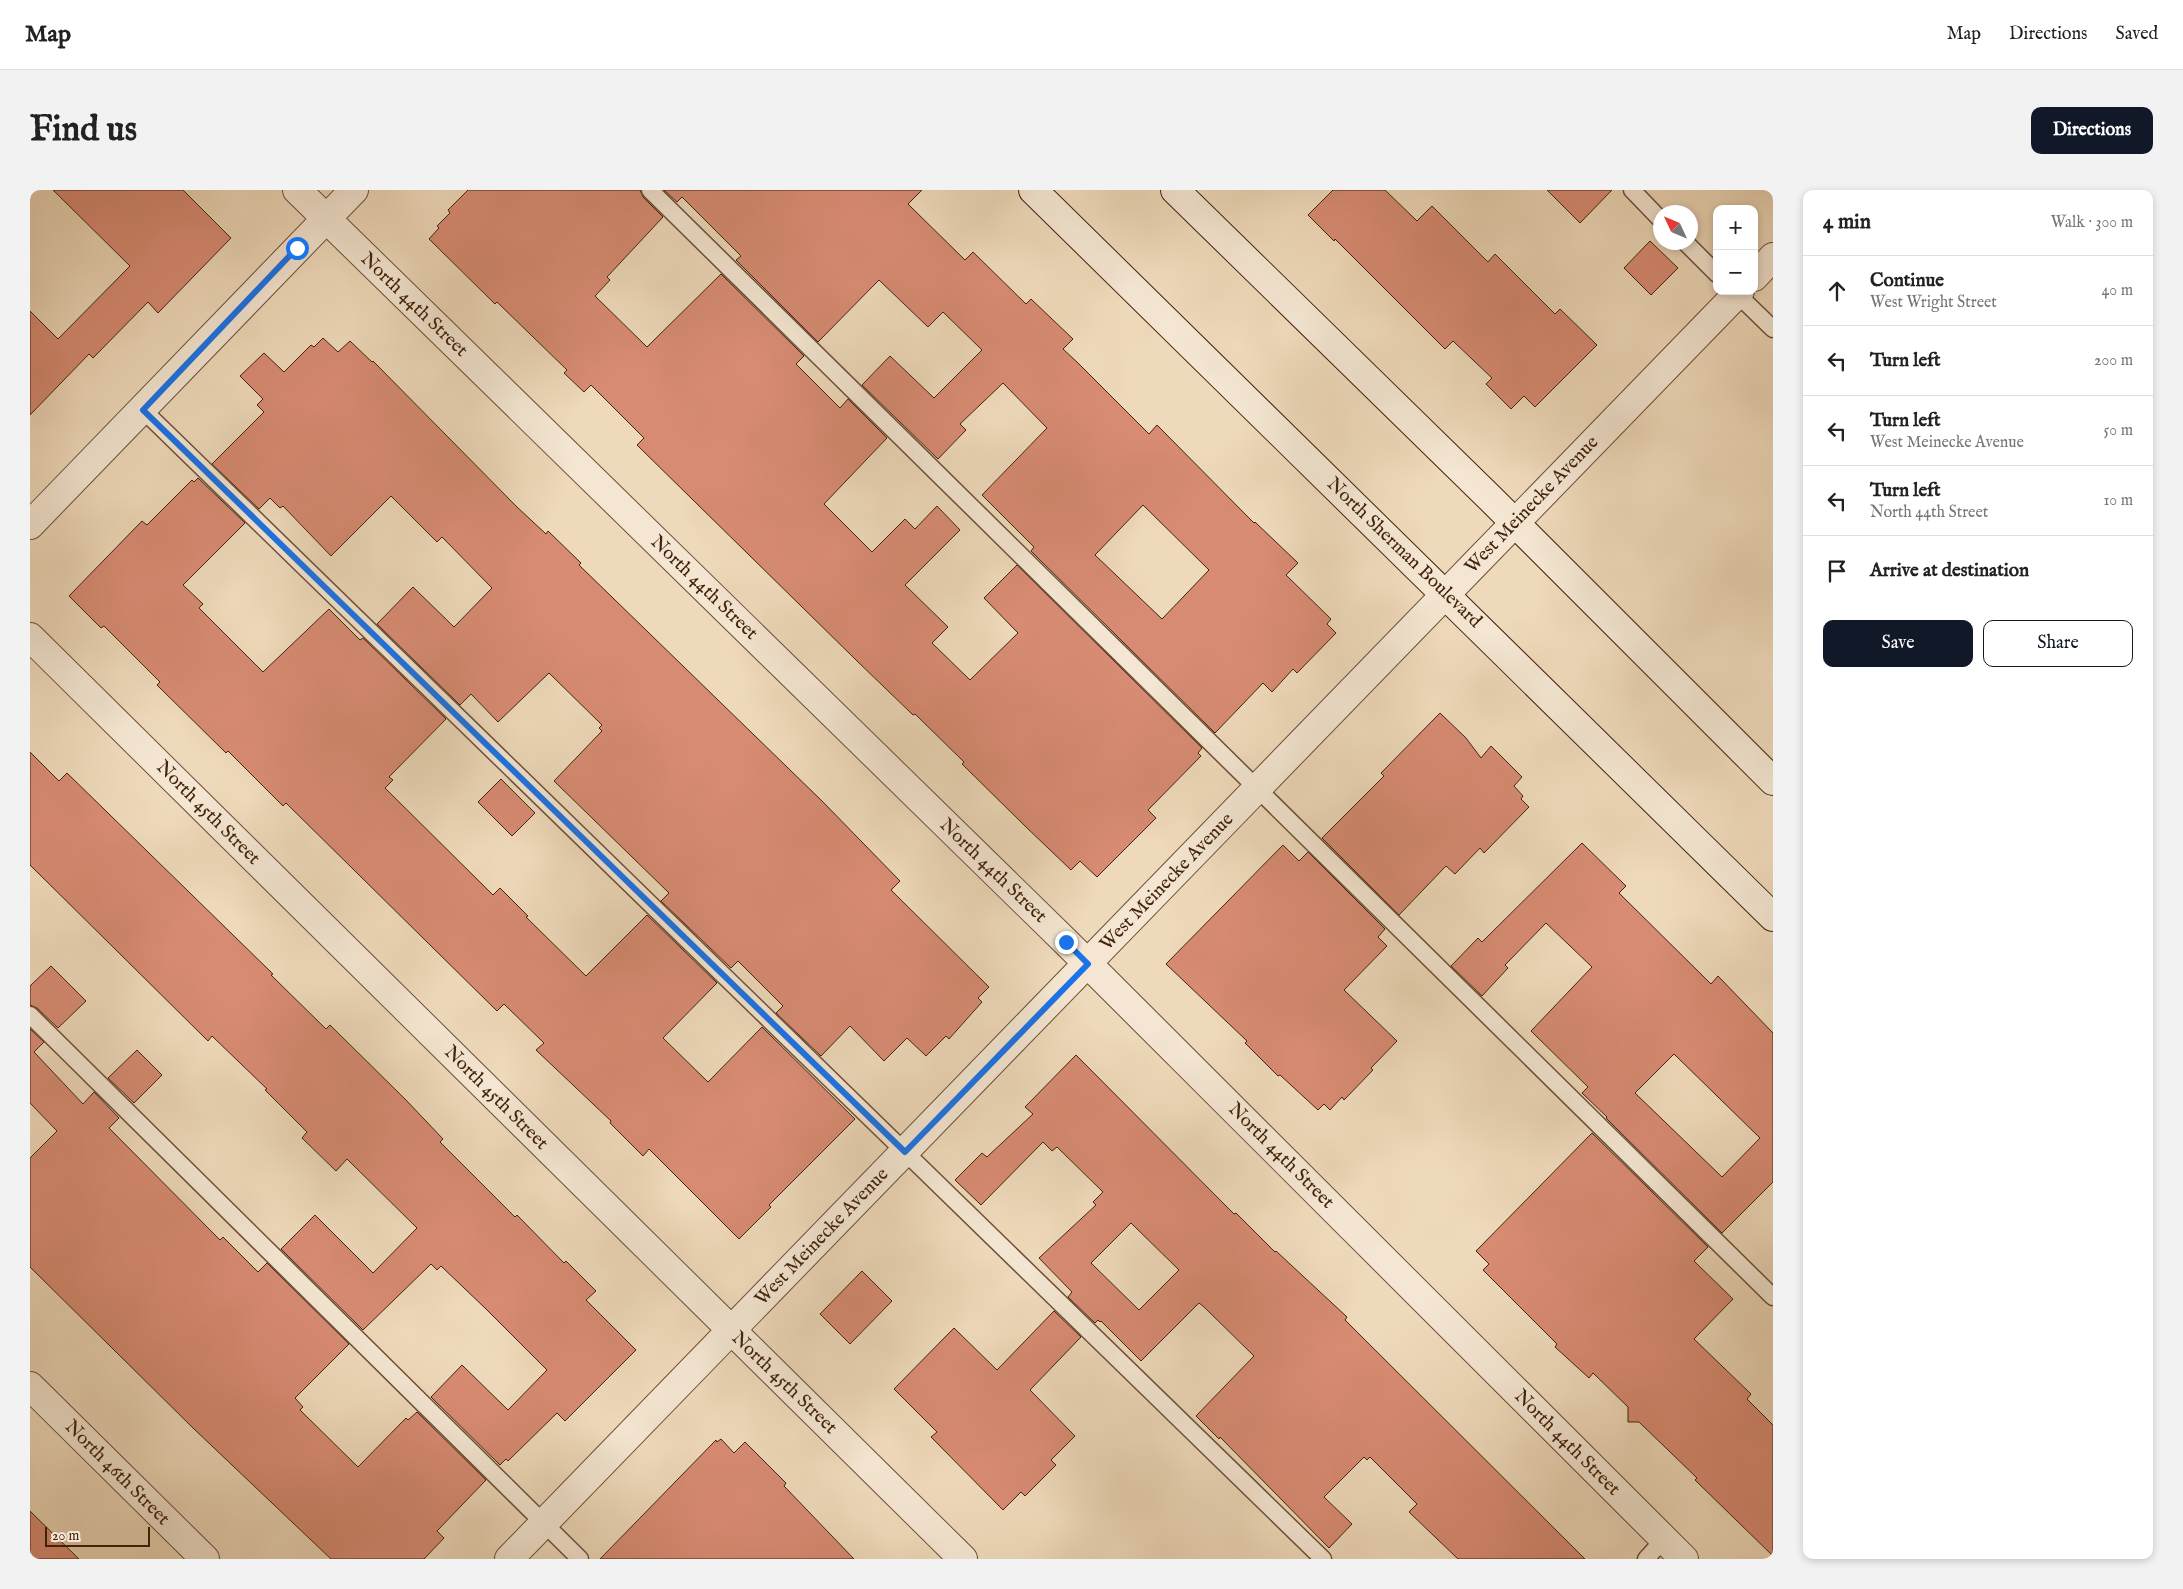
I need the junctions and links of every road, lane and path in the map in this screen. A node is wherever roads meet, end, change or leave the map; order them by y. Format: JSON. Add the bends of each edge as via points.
{"nodes":[{"id":1,"x":297,"y":190,"type":"edge"},
{"id":2,"x":354,"y":190,"type":"edge"},
{"id":3,"x":650,"y":190,"type":"edge"},
{"id":4,"x":1033,"y":190,"type":"edge"},
{"id":5,"x":1175,"y":190,"type":"edge"},
{"id":6,"x":1632,"y":190,"type":"edge"},
{"id":7,"x":1653,"y":212,"type":"edge"},
{"id":8,"x":326,"y":219,"type":"junction"},
{"id":9,"x":1693,"y":250,"type":"edge"},
{"id":10,"x":1773,"y":257,"type":"edge"},
{"id":11,"x":1713,"y":270,"type":"edge"},
{"id":12,"x":1758,"y":272,"type":"edge"},
{"id":13,"x":1734,"y":295,"type":"edge"},
{"id":14,"x":1746,"y":295,"type":"edge"},
{"id":15,"x":1773,"y":329,"type":"edge"},
{"id":16,"x":143,"y":410,"type":"junction"},
{"id":17,"x":1515,"y":523,"type":"junction"},
{"id":18,"x":30,"y":526,"type":"edge"},
{"id":19,"x":1446,"y":594,"type":"junction"},
{"id":20,"x":30,"y":637,"type":"edge"},
{"id":21,"x":1773,"y":782,"type":"edge"},
{"id":22,"x":1257,"y":790,"type":"junction"},
{"id":23,"x":1773,"y":917,"type":"edge"},
{"id":24,"x":1088,"y":964,"type":"junction"},
{"id":25,"x":30,"y":1015,"type":"edge"},
{"id":26,"x":905,"y":1152,"type":"junction"},
{"id":27,"x":1773,"y":1297,"type":"edge"},
{"id":28,"x":731,"y":1331,"type":"junction"},
{"id":29,"x":30,"y":1386,"type":"edge"},
{"id":30,"x":543,"y":1524,"type":"junction"},
{"id":31,"x":1664,"y":1539,"type":"junction"},
{"id":32,"x":205,"y":1559,"type":"edge"},
{"id":33,"x":509,"y":1559,"type":"edge"},
{"id":34,"x":580,"y":1559,"type":"edge"},
{"id":35,"x":963,"y":1559,"type":"edge"},
{"id":36,"x":1323,"y":1559,"type":"edge"},
{"id":37,"x":1646,"y":1559,"type":"edge"},
{"id":38,"x":1684,"y":1559,"type":"edge"}],
"edges":[{"from":1,"to":8,"type":"street","name":"North 44th Street"},
{"from":2,"to":8,"type":"street"},
{"from":3,"to":22,"type":"lane"},
{"from":4,"to":19,"type":"street","name":"North Sherman Boulevard"},
{"from":5,"to":17,"type":"street"},
{"from":6,"to":7,"type":"lane"},
{"from":8,"to":16,"type":"street"},
{"from":8,"to":24,"type":"street","name":"North 44th Street"},
{"from":9,"to":11,"type":"lane"},
{"from":10,"to":12,"type":"street","name":"West Meinecke Avenue"},
{"from":13,"to":17,"type":"street","name":"West Meinecke Avenue"},
{"from":14,"to":15,"type":"lane"},
{"from":16,"to":18,"type":"street"},
{"from":16,"to":26,"type":"lane"},
{"from":17,"to":19,"type":"street","name":"West Meinecke Avenue"},
{"from":17,"to":21,"type":"street"},
{"from":19,"to":22,"type":"street","name":"West Meinecke Avenue"},
{"from":19,"to":23,"type":"street","name":"North Sherman Boulevard"},
{"from":20,"to":28,"type":"street","name":"North 45th Street"},
{"from":22,"to":24,"type":"street","name":"West Meinecke Avenue"},
{"from":22,"to":27,"type":"lane"},
{"from":24,"to":26,"type":"street","name":"West Meinecke Avenue"},
{"from":24,"to":31,"type":"street","name":"North 44th Street"},
{"from":25,"to":30,"type":"lane"},
{"from":26,"to":28,"type":"street","name":"West Meinecke Avenue"},
{"from":26,"to":36,"type":"lane"},
{"from":28,"to":30,"type":"street","name":"West Meinecke Avenue"},
{"from":28,"to":35,"type":"street","name":"North 45th Street"},
{"from":29,"to":32,"type":"street","name":"North 46th Street"},
{"from":30,"to":33,"type":"street","name":"West Meinecke Avenue"},
{"from":30,"to":34,"type":"lane"},
{"from":31,"to":37,"type":"lane"},
{"from":31,"to":38,"type":"street","name":"North 44th Street"}]}
